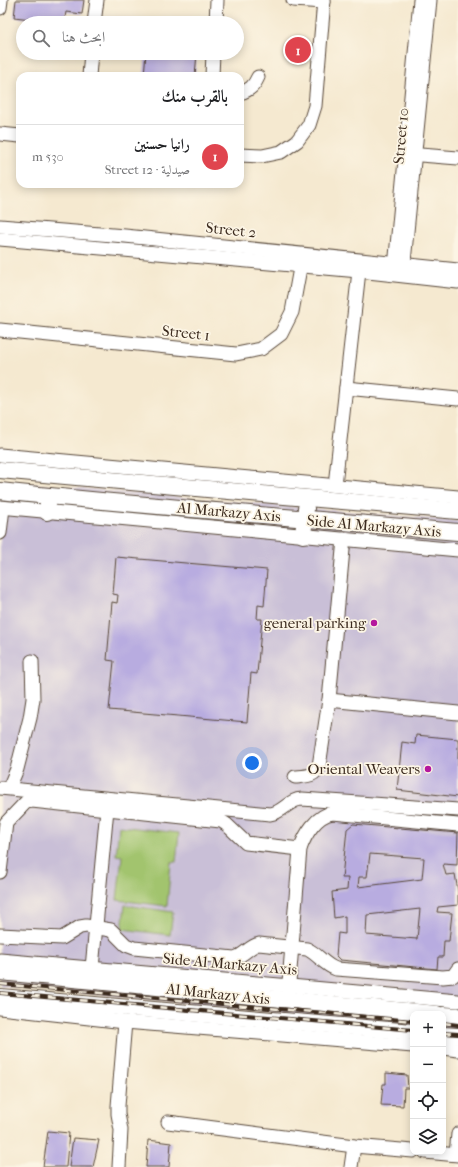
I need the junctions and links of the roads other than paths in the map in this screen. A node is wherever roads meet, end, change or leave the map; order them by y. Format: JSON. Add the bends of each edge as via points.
{"nodes":[{"id":1,"x":1,"y":0,"type":"edge"},
{"id":2,"x":97,"y":0,"type":"edge"},
{"id":3,"x":217,"y":0,"type":"edge"},
{"id":4,"x":293,"y":0,"type":"edge"},
{"id":5,"x":420,"y":0,"type":"edge"},
{"id":6,"x":430,"y":0,"type":"edge"},
{"id":7,"x":324,"y":1,"type":"edge"},
{"id":8,"x":0,"y":8,"type":"edge"},
{"id":9,"x":95,"y":16,"type":"edge"},
{"id":10,"x":216,"y":16,"type":"edge"},
{"id":11,"x":90,"y":60,"type":"edge"},
{"id":12,"x":213,"y":60,"type":"edge"},
{"id":13,"x":89,"y":72,"type":"edge"},
{"id":14,"x":212,"y":72,"type":"edge"},
{"id":15,"x":258,"y":77,"type":"dead end"},
{"id":16,"x":244,"y":92,"type":"edge"},
{"id":17,"x":0,"y":134,"type":"edge"},
{"id":18,"x":16,"y":136,"type":"edge"},
{"id":19,"x":411,"y":154,"type":"junction"},
{"id":20,"x":244,"y":155,"type":"edge"},
{"id":21,"x":458,"y":158,"type":"edge"},
{"id":22,"x":0,"y":226,"type":"edge"},
{"id":23,"x":0,"y":239,"type":"edge"},
{"id":24,"x":301,"y":260,"type":"junction"},
{"id":25,"x":399,"y":269,"type":"junction"},
{"id":26,"x":458,"y":270,"type":"edge"},
{"id":27,"x":359,"y":271,"type":"junction"},
{"id":28,"x":458,"y":282,"type":"edge"},
{"id":29,"x":0,"y":330,"type":"edge"},
{"id":30,"x":346,"y":388,"type":"junction"},
{"id":31,"x":458,"y":399,"type":"edge"},
{"id":32,"x":0,"y":455,"type":"edge"},
{"id":33,"x":0,"y":470,"type":"edge"},
{"id":34,"x":59,"y":475,"type":"junction"},
{"id":35,"x":118,"y":481,"type":"junction"},
{"id":36,"x":335,"y":485,"type":"junction"},
{"id":37,"x":0,"y":491,"type":"edge"},
{"id":38,"x":435,"y":494,"type":"junction"},
{"id":39,"x":458,"y":497,"type":"edge"},
{"id":40,"x":72,"y":498,"type":"junction"},
{"id":41,"x":306,"y":498,"type":"junction"},
{"id":42,"x":48,"y":504,"type":"junction"},
{"id":43,"x":132,"y":504,"type":"junction"},
{"id":44,"x":424,"y":507,"type":"junction"},
{"id":45,"x":1,"y":508,"type":"edge"},
{"id":46,"x":458,"y":511,"type":"edge"},
{"id":47,"x":305,"y":518,"type":"junction"},
{"id":48,"x":458,"y":532,"type":"edge"},
{"id":49,"x":0,"y":533,"type":"edge"},
{"id":50,"x":303,"y":535,"type":"junction"},
{"id":51,"x":344,"y":539,"type":"junction"},
{"id":52,"x":458,"y":550,"type":"edge"},
{"id":53,"x":32,"y":661,"type":"dead end"},
{"id":54,"x":329,"y":700,"type":"junction"},
{"id":55,"x":458,"y":713,"type":"edge"},
{"id":56,"x":295,"y":777,"type":"dead end"},
{"id":57,"x":5,"y":788,"type":"edge"},
{"id":58,"x":107,"y":809,"type":"junction"},
{"id":59,"x":458,"y":810,"type":"edge"},
{"id":60,"x":458,"y":825,"type":"edge"},
{"id":61,"x":300,"y":850,"type":"junction"},
{"id":62,"x":0,"y":872,"type":"edge"},
{"id":63,"x":96,"y":927,"type":"junction"},
{"id":64,"x":0,"y":935,"type":"edge"},
{"id":65,"x":292,"y":946,"type":"junction"},
{"id":66,"x":0,"y":960,"type":"edge"},
{"id":67,"x":92,"y":968,"type":"junction"},
{"id":68,"x":458,"y":970,"type":"edge"},
{"id":69,"x":0,"y":972,"type":"edge"},
{"id":70,"x":288,"y":993,"type":"junction"},
{"id":71,"x":0,"y":997,"type":"edge"},
{"id":72,"x":458,"y":1001,"type":"edge"},
{"id":73,"x":0,"y":1008,"type":"edge"},
{"id":74,"x":416,"y":1011,"type":"edge"},
{"id":75,"x":446,"y":1015,"type":"edge"},
{"id":76,"x":458,"y":1016,"type":"edge"},
{"id":77,"x":126,"y":1022,"type":"junction"},
{"id":78,"x":315,"y":1031,"type":"junction"},
{"id":79,"x":410,"y":1032,"type":"edge"},
{"id":80,"x":446,"y":1035,"type":"edge"},
{"id":81,"x":458,"y":1036,"type":"edge"},
{"id":82,"x":410,"y":1046,"type":"edge"},
{"id":83,"x":446,"y":1048,"type":"edge"},
{"id":84,"x":458,"y":1050,"type":"edge"},
{"id":85,"x":168,"y":1122,"type":"dead end"},
{"id":86,"x":458,"y":1134,"type":"edge"},
{"id":87,"x":354,"y":1146,"type":"junction"},
{"id":88,"x":410,"y":1151,"type":"edge"},
{"id":89,"x":446,"y":1153,"type":"edge"},
{"id":90,"x":457,"y":1154,"type":"edge"},
{"id":91,"x":119,"y":1167,"type":"edge"},
{"id":92,"x":351,"y":1167,"type":"edge"}],
"edges":[{"from":1,"to":8,"type":"street"},
{"from":2,"to":9,"type":"street"},
{"from":3,"to":10,"type":"street"},
{"from":4,"to":7,"type":"street"},
{"from":5,"to":19,"type":"street","name":"Street 10"},
{"from":6,"to":19,"type":"street","name":"Street 10"},
{"from":7,"to":20,"type":"street","via":[[315,106],[309,125],[297,141],[281,152],[262,156]]},
{"from":11,"to":13,"type":"street"},
{"from":12,"to":14,"type":"street"},
{"from":15,"to":16,"type":"street","via":[[254,86]]},
{"from":17,"to":18,"type":"street"},
{"from":19,"to":21,"type":"street"},
{"from":19,"to":25,"type":"street","name":"Street 10"},
{"from":22,"to":24,"type":"street","name":"Street 2","via":[[125,236]]},
{"from":23,"to":24,"type":"street","name":"Street 2"},
{"from":24,"to":25,"type":"street","name":"Street 2"},
{"from":24,"to":27,"type":"street","name":"Street 2"},
{"from":24,"to":29,"type":"street","name":"Street 1","via":[[292,312],[281,334],[261,349],[236,354]]},
{"from":25,"to":26,"type":"street","name":"Street 2"},
{"from":25,"to":27,"type":"street","name":"Street 2"},
{"from":25,"to":28,"type":"street","name":"Street 2"},
{"from":27,"to":30,"type":"street"},
{"from":30,"to":31,"type":"street"},
{"from":30,"to":36,"type":"street"},
{"from":32,"to":36,"type":"street"},
{"from":33,"to":34,"type":"main road","name":"Al Markazy Axis"},
{"from":34,"to":35,"type":"main road","name":"Al Markazy Axis"},
{"from":34,"to":40,"type":"main road","via":[[72,480],[77,486],[76,494]]},
{"from":35,"to":41,"type":"main road","name":"Al Markazy Axis"},
{"from":35,"to":43,"type":"main road","via":[[112,488],[113,495]]},
{"from":36,"to":38,"type":"street"},
{"from":37,"to":42,"type":"main road","name":"Al Markazy Axis"},
{"from":38,"to":39,"type":"street"},
{"from":38,"to":44,"type":"main road"},
{"from":40,"to":42,"type":"main road","name":"Al Markazy Axis"},
{"from":40,"to":43,"type":"main road","name":"Al Markazy Axis"},
{"from":41,"to":44,"type":"main road","name":"Al Markazy Axis"},
{"from":41,"to":47,"type":"main road"},
{"from":42,"to":45,"type":"street","name":"Side Al Markazy Axis"},
{"from":42,"to":50,"type":"street","name":"Side Al Markazy Axis"},
{"from":43,"to":47,"type":"main road","name":"Al Markazy Axis"},
{"from":44,"to":46,"type":"main road","name":"Al Markazy Axis"},
{"from":45,"to":49,"type":"street"},
{"from":47,"to":48,"type":"main road","name":"Al Markazy Axis"},
{"from":47,"to":50,"type":"main road"},
{"from":50,"to":51,"type":"street","name":"Side Al Markazy Axis"},
{"from":51,"to":52,"type":"street","name":"Side Al Markazy Axis"},
{"from":51,"to":54,"type":"street"},
{"from":53,"to":57,"type":"street","via":[[34,699],[30,718],[17,769]]},
{"from":54,"to":55,"type":"street","via":[[398,713]]},
{"from":54,"to":56,"type":"street","via":[[318,769],[311,776]]},
{"from":57,"to":59,"type":"street","via":[[270,814],[276,814],[295,800],[302,799]]},
{"from":58,"to":61,"type":"street","via":[[221,821],[246,843]]},
{"from":58,"to":62,"type":"street","via":[[26,802],[6,823]]},
{"from":58,"to":63,"type":"street"},
{"from":60,"to":61,"type":"street","via":[[328,814],[320,818],[308,832]]},
{"from":61,"to":65,"type":"street"},
{"from":63,"to":64,"type":"street","via":[[80,927],[62,938]]},
{"from":63,"to":65,"type":"street","via":[[111,930],[123,943],[132,948],[201,955],[234,958],[256,944]]},
{"from":63,"to":67,"type":"street"},
{"from":65,"to":68,"type":"street","via":[[312,951],[336,969],[443,977],[453,976]]},
{"from":65,"to":70,"type":"street"},
{"from":66,"to":67,"type":"street","name":"Side Al Markazy Axis"},
{"from":67,"to":70,"type":"street","name":"Side Al Markazy Axis"},
{"from":69,"to":70,"type":"main road","name":"Al Markazy Axis"},
{"from":70,"to":72,"type":"street","name":"Side Al Markazy Axis"},
{"from":70,"to":74,"type":"main road","name":"Al Markazy Axis"},
{"from":71,"to":78,"type":"main road","name":"Al Markazy Axis"},
{"from":73,"to":77,"type":"street"},
{"from":75,"to":76,"type":"main road"},
{"from":77,"to":78,"type":"street"},
{"from":77,"to":91,"type":"street","via":[[118,1110],[121,1130]]},
{"from":78,"to":79,"type":"main road","name":"Al Markazy Axis"},
{"from":78,"to":82,"type":"street"},
{"from":80,"to":81,"type":"main road"},
{"from":83,"to":84,"type":"street"},
{"from":85,"to":87,"type":"street"},
{"from":86,"to":90,"type":"street"},
{"from":87,"to":88,"type":"street"},
{"from":87,"to":92,"type":"street"},
{"from":89,"to":90,"type":"street"}]}
